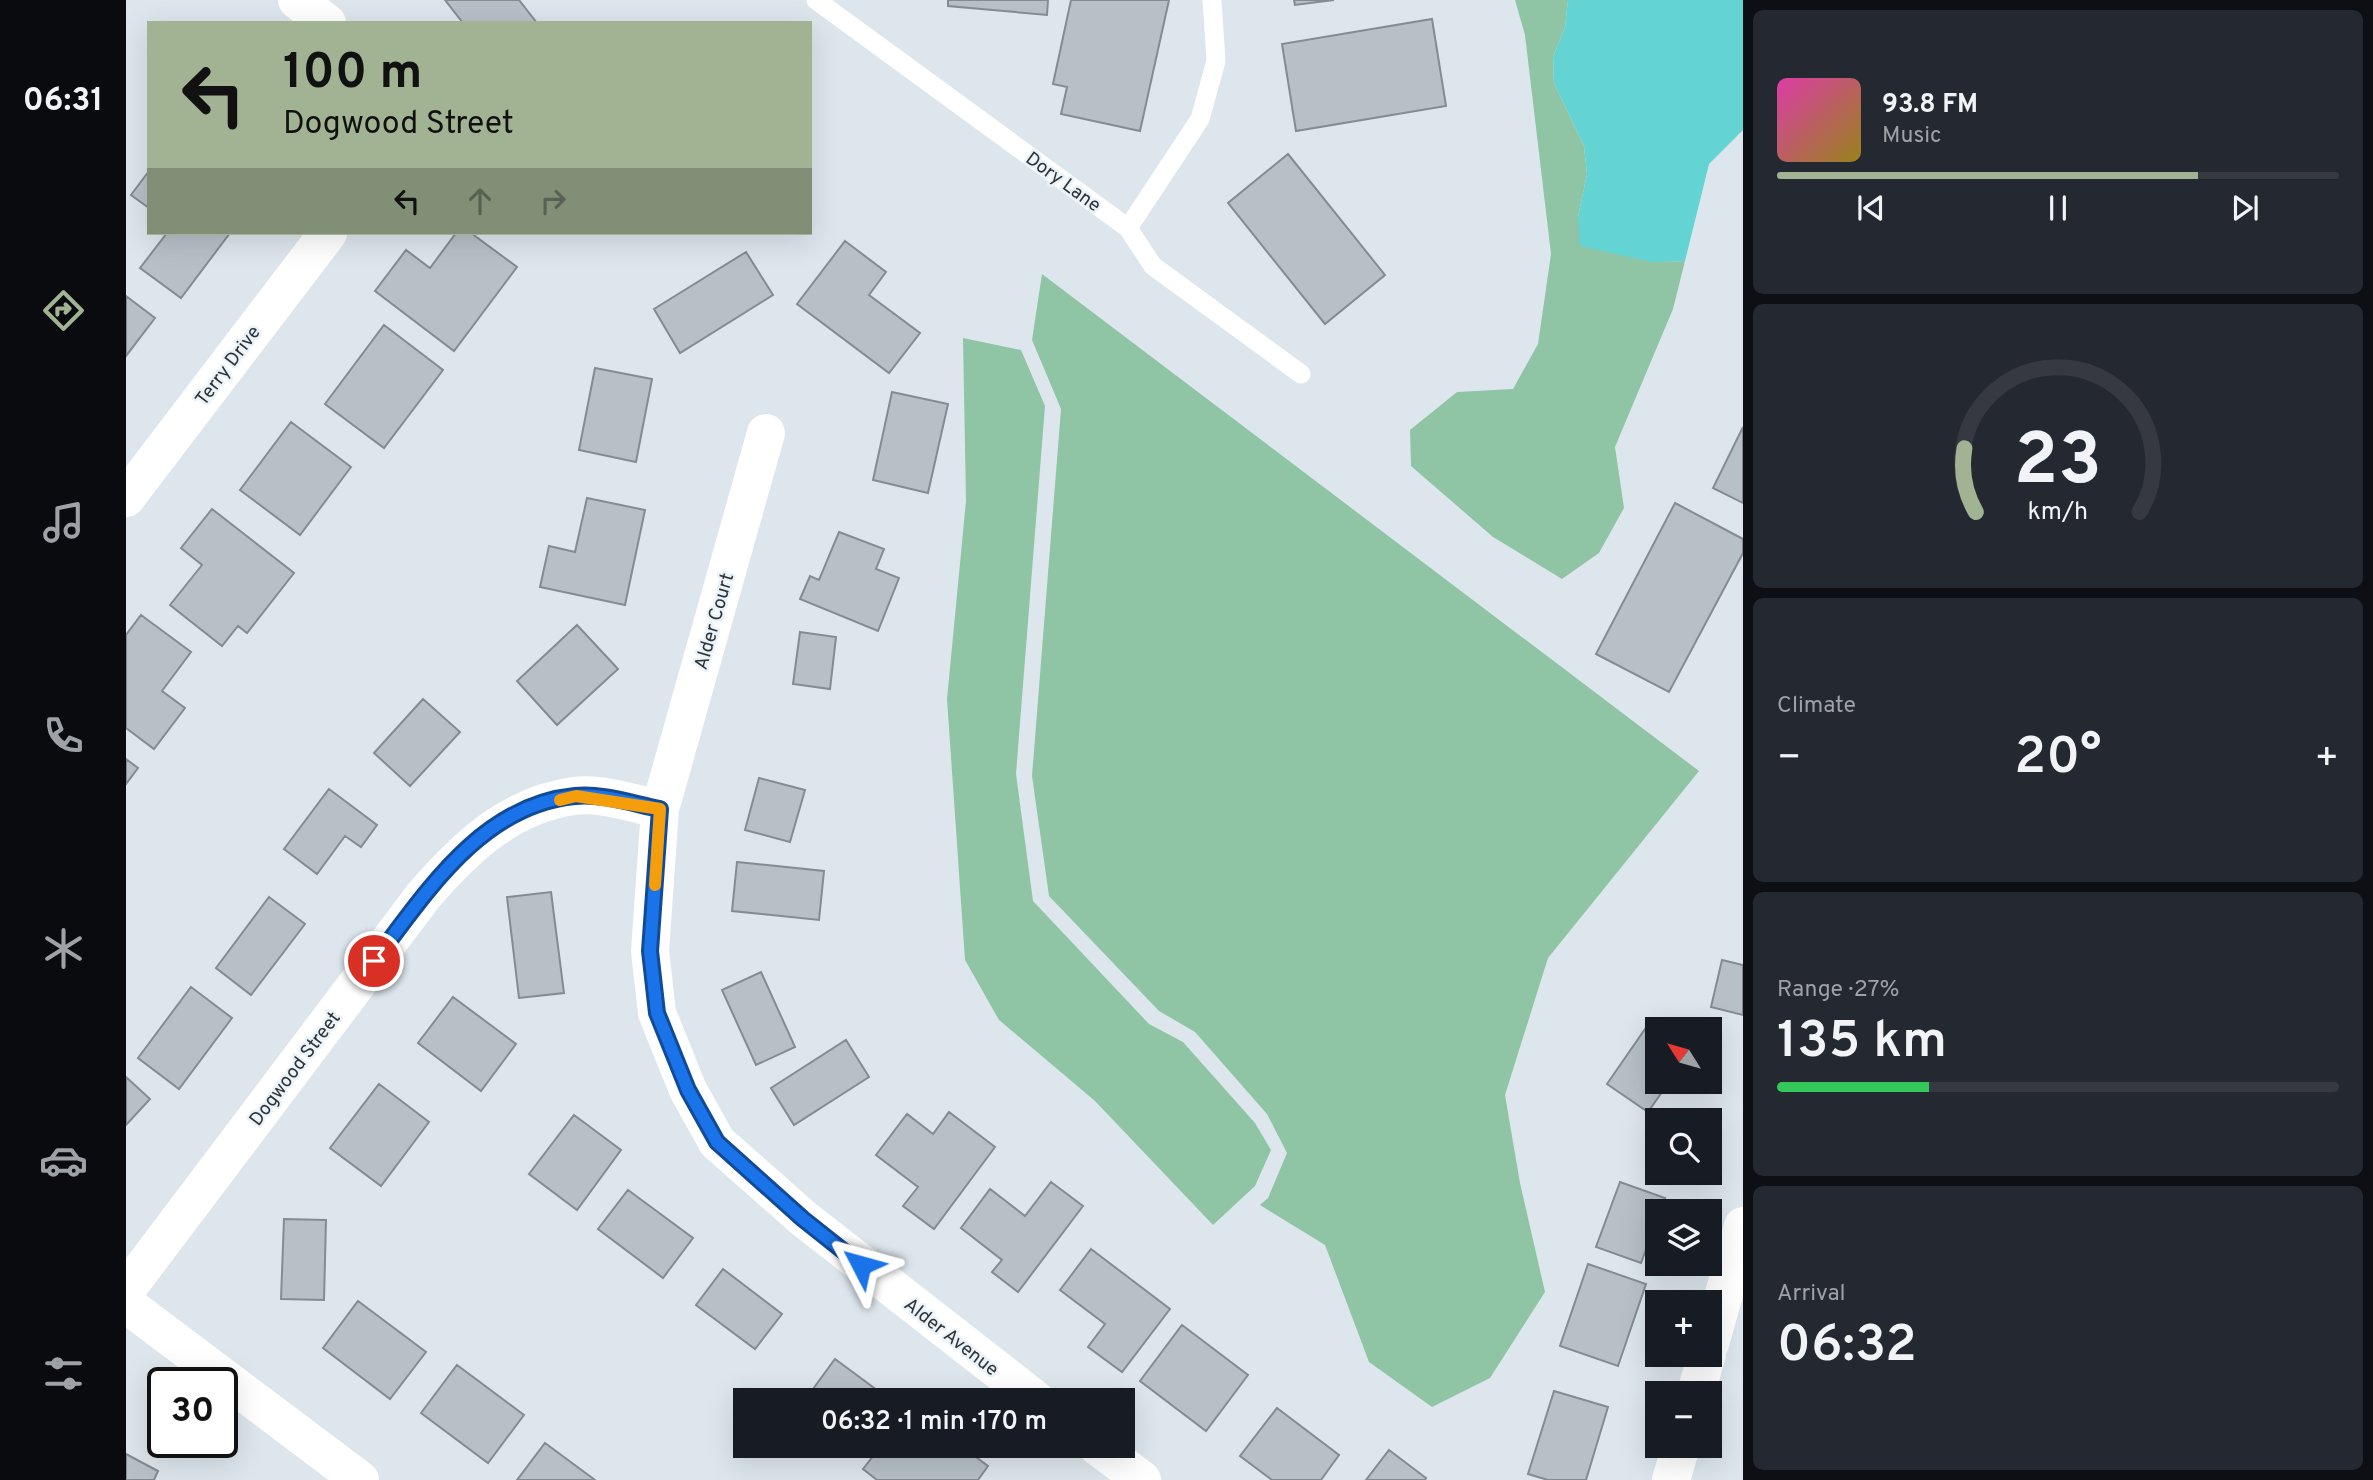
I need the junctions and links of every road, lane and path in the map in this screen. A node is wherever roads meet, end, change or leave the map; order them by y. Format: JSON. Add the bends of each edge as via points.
{"nodes":[{"id":1,"x":297,"y":0,"type":"edge"},
{"id":2,"x":816,"y":0,"type":"edge"},
{"id":3,"x":1212,"y":0,"type":"edge"},
{"id":4,"x":324,"y":21,"type":"edge"},
{"id":5,"x":1128,"y":228,"type":"junction"},
{"id":6,"x":326,"y":235,"type":"edge"},
{"id":7,"x":1301,"y":374,"type":"dead end"},
{"id":8,"x":766,"y":433,"type":"dead end"},
{"id":9,"x":126,"y":498,"type":"edge"},
{"id":10,"x":660,"y":809,"type":"junction"},
{"id":11,"x":1743,"y":1226,"type":"edge"},
{"id":12,"x":126,"y":1290,"type":"edge"},
{"id":13,"x":1722,"y":1301,"type":"edge"},
{"id":14,"x":126,"y":1304,"type":"edge"},
{"id":15,"x":1021,"y":1388,"type":"edge"},
{"id":16,"x":1113,"y":1458,"type":"edge"},
{"id":17,"x":1677,"y":1458,"type":"edge"},
{"id":18,"x":360,"y":1480,"type":"edge"},
{"id":19,"x":1142,"y":1480,"type":"edge"},
{"id":20,"x":1671,"y":1480,"type":"edge"}],
"edges":[{"from":1,"to":4,"type":"street"},
{"from":2,"to":5,"type":"lane","name":"Dory Lane"},
{"from":3,"to":5,"type":"lane","via":[[1216,61],[1199,119]]},
{"from":5,"to":7,"type":"lane","name":"Dory Lane","via":[[1153,266]]},
{"from":6,"to":9,"type":"street","name":"Terry Drive"},
{"from":8,"to":10,"type":"street","name":"Alder Court"},
{"from":10,"to":12,"type":"street","name":"Dogwood Street","via":[[576,796],[525,809],[461,852]]},
{"from":10,"to":15,"type":"street","name":"Alder Avenue","via":[[650,951],[657,1013],[688,1090],[717,1142],[803,1219]]},
{"from":11,"to":13,"type":"street"},
{"from":14,"to":18,"type":"street"},
{"from":16,"to":19,"type":"street"},
{"from":17,"to":20,"type":"street"}]}
